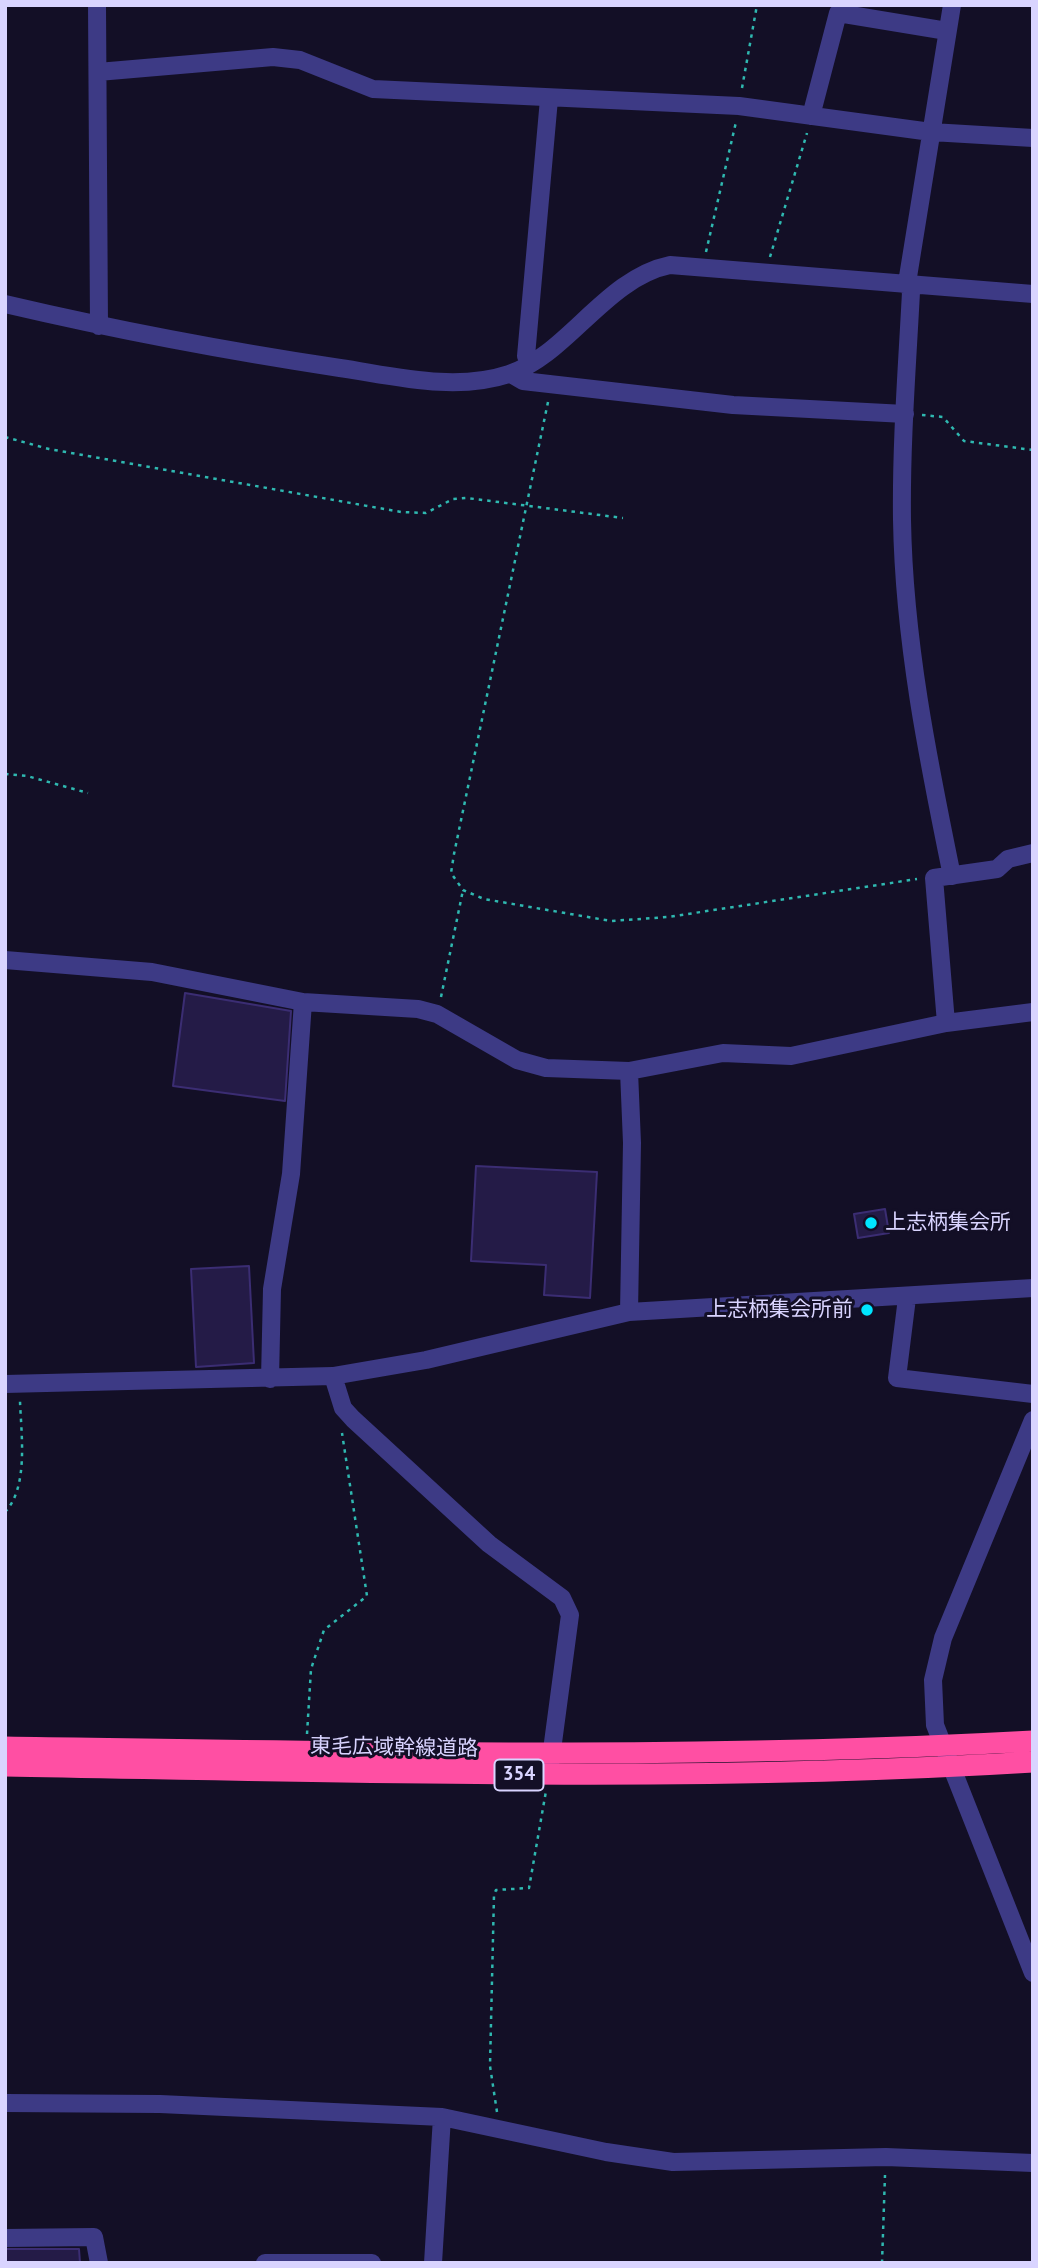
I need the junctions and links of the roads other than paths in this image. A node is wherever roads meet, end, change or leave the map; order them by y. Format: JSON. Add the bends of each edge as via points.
{"nodes":[{"id":1,"x":97,"y":5,"type":"edge"},
{"id":2,"x":952,"y":5,"type":"edge"},
{"id":3,"x":947,"y":31,"type":"junction"},
{"id":4,"x":99,"y":72,"type":"junction"},
{"id":5,"x":549,"y":99,"type":"junction"},
{"id":6,"x":811,"y":116,"type":"junction"},
{"id":7,"x":931,"y":132,"type":"junction"},
{"id":8,"x":1033,"y":138,"type":"edge"},
{"id":9,"x":907,"y":283,"type":"junction"},
{"id":10,"x":1033,"y":294,"type":"edge"},
{"id":11,"x":5,"y":304,"type":"edge"},
{"id":12,"x":99,"y":326,"type":"junction"},
{"id":13,"x":530,"y":364,"type":"junction"},
{"id":14,"x":511,"y":374,"type":"junction"},
{"id":15,"x":905,"y":414,"type":"junction"},
{"id":16,"x":1033,"y":853,"type":"edge"},
{"id":17,"x":943,"y":877,"type":"junction"},
{"id":18,"x":5,"y":960,"type":"edge"},
{"id":19,"x":303,"y":1002,"type":"junction"},
{"id":20,"x":1033,"y":1012,"type":"edge"},
{"id":21,"x":946,"y":1023,"type":"junction"},
{"id":22,"x":629,"y":1071,"type":"junction"},
{"id":23,"x":1033,"y":1288,"type":"edge"},
{"id":24,"x":908,"y":1297,"type":"junction"},
{"id":25,"x":629,"y":1312,"type":"junction"},
{"id":26,"x":333,"y":1377,"type":"junction"},
{"id":27,"x":270,"y":1379,"type":"junction"},
{"id":28,"x":12,"y":1384,"type":"edge"},
{"id":29,"x":1033,"y":1394,"type":"edge"},
{"id":30,"x":1033,"y":1420,"type":"edge"},
{"id":31,"x":1033,"y":1741,"type":"edge"},
{"id":32,"x":942,"y":1746,"type":"junction"},
{"id":33,"x":5,"y":1747,"type":"edge"},
{"id":34,"x":1033,"y":1762,"type":"edge"},
{"id":35,"x":550,"y":1765,"type":"junction"},
{"id":36,"x":5,"y":1766,"type":"edge"},
{"id":37,"x":951,"y":1767,"type":"junction"},
{"id":38,"x":1033,"y":1973,"type":"edge"},
{"id":39,"x":5,"y":2103,"type":"edge"},
{"id":40,"x":442,"y":2117,"type":"junction"},
{"id":41,"x":1033,"y":2163,"type":"edge"},
{"id":42,"x":5,"y":2238,"type":"edge"},
{"id":43,"x":99,"y":2263,"type":"edge"},
{"id":44,"x":265,"y":2263,"type":"edge"},
{"id":45,"x":372,"y":2263,"type":"edge"},
{"id":46,"x":433,"y":2263,"type":"edge"}],
"edges":[{"from":1,"to":4,"type":"street"},
{"from":2,"to":3,"type":"street"},
{"from":3,"to":6,"type":"street","via":[[838,13]]},
{"from":3,"to":7,"type":"street"},
{"from":4,"to":5,"type":"street","via":[[273,57],[300,61],[373,89]]},
{"from":4,"to":12,"type":"street"},
{"from":5,"to":6,"type":"street","via":[[739,106]]},
{"from":5,"to":13,"type":"street","via":[[526,355]]},
{"from":6,"to":7,"type":"street"},
{"from":7,"to":8,"type":"street"},
{"from":7,"to":9,"type":"street"},
{"from":9,"to":10,"type":"street"},
{"from":9,"to":13,"type":"street","via":[[670,265],[642,274]]},
{"from":9,"to":15,"type":"street","via":[[911,292]]},
{"from":11,"to":12,"type":"street"},
{"from":12,"to":14,"type":"street","via":[[227,351],[406,377],[452,382]]},
{"from":13,"to":14,"type":"street"},
{"from":14,"to":15,"type":"street","via":[[523,382],[733,405]]},
{"from":15,"to":17,"type":"street","via":[[902,519],[909,626]]},
{"from":16,"to":17,"type":"street","via":[[1008,859],[997,869]]},
{"from":17,"to":21,"type":"street"},
{"from":18,"to":19,"type":"street","via":[[152,972]]},
{"from":19,"to":22,"type":"street","via":[[418,1009],[437,1014],[517,1060],[536,1066]]},
{"from":19,"to":27,"type":"street","via":[[291,1174],[272,1289]]},
{"from":20,"to":21,"type":"street"},
{"from":21,"to":22,"type":"street","via":[[792,1055],[723,1053]]},
{"from":22,"to":25,"type":"street"},
{"from":23,"to":24,"type":"street"},
{"from":24,"to":25,"type":"street"},
{"from":24,"to":29,"type":"street","via":[[897,1378]]},
{"from":25,"to":26,"type":"street"},
{"from":26,"to":27,"type":"street"},
{"from":26,"to":35,"type":"street","via":[[343,1408],[489,1544],[562,1598],[570,1615]]},
{"from":27,"to":28,"type":"street"},
{"from":30,"to":32,"type":"street","via":[[935,1661],[932,1702]]},
{"from":31,"to":32,"type":"highway","name":"東毛広域幹線道路","number":"354"},
{"from":32,"to":35,"type":"highway","name":"東毛広域幹線道路","number":"354"},
{"from":32,"to":37,"type":"street"},
{"from":33,"to":35,"type":"highway","name":"東毛広域幹線道路","number":"354","via":[[306,1751]]},
{"from":34,"to":37,"type":"highway","name":"東毛広域幹線道路","number":"354"},
{"from":35,"to":36,"type":"highway","name":"東毛広域幹線道路","number":"354"},
{"from":35,"to":37,"type":"highway","name":"東毛広域幹線道路","number":"354"},
{"from":37,"to":38,"type":"street"},
{"from":39,"to":40,"type":"street","via":[[160,2104]]},
{"from":40,"to":41,"type":"street","via":[[673,2162],[886,2157]]},
{"from":40,"to":46,"type":"street"},
{"from":42,"to":43,"type":"street","via":[[94,2237]]},
{"from":44,"to":45,"type":"street"}]}
